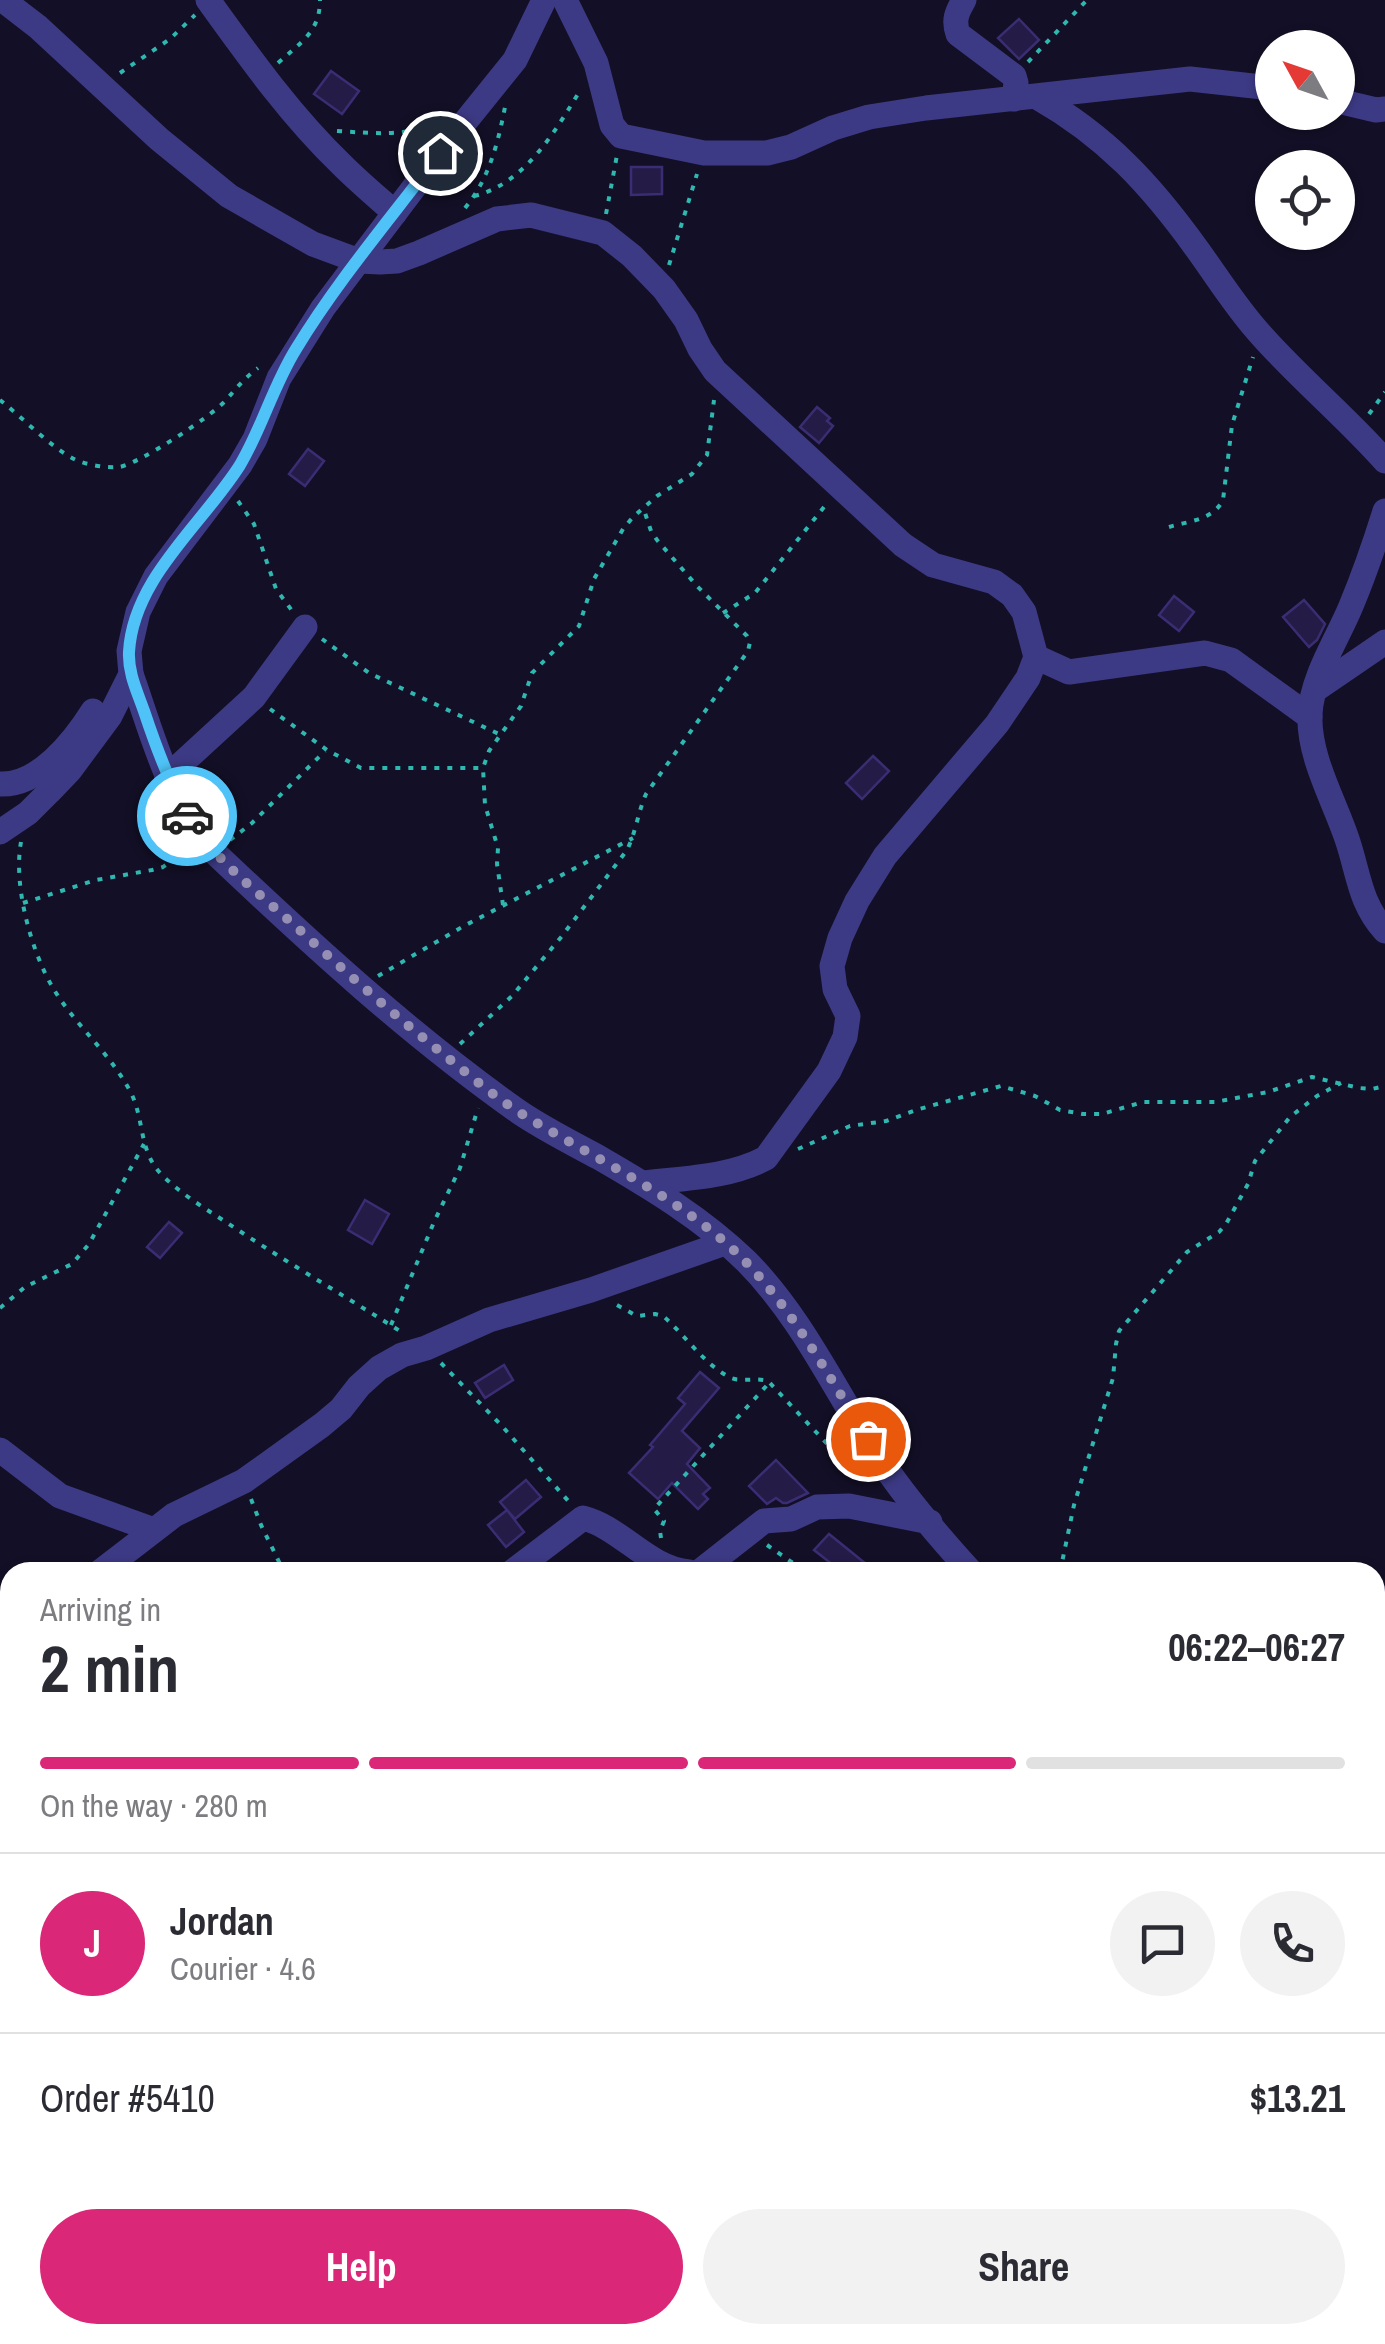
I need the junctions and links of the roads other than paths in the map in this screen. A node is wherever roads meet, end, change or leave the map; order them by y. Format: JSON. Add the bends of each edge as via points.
{"nodes":[{"id":1,"x":3,"y":0,"type":"edge"},
{"id":2,"x":208,"y":0,"type":"edge"},
{"id":3,"x":544,"y":0,"type":"edge"},
{"id":4,"x":565,"y":0,"type":"edge"},
{"id":5,"x":964,"y":0,"type":"edge"},
{"id":6,"x":1255,"y":86,"type":"edge"},
{"id":7,"x":1022,"y":91,"type":"junction"},
{"id":8,"x":1355,"y":105,"type":"edge"},
{"id":9,"x":1385,"y":110,"type":"edge"},
{"id":10,"x":395,"y":212,"type":"junction"},
{"id":11,"x":359,"y":260,"type":"junction"},
{"id":12,"x":1385,"y":461,"type":"edge"},
{"id":13,"x":1385,"y":512,"type":"edge"},
{"id":14,"x":306,"y":627,"type":"road end"},
{"id":15,"x":1385,"y":642,"type":"edge"},
{"id":16,"x":1036,"y":657,"type":"junction"},
{"id":17,"x":130,"y":662,"type":"junction"},
{"id":18,"x":1311,"y":704,"type":"junction"},
{"id":19,"x":167,"y":777,"type":"junction"},
{"id":20,"x":0,"y":784,"type":"edge"},
{"id":21,"x":0,"y":832,"type":"edge"},
{"id":22,"x":1385,"y":931,"type":"edge"},
{"id":23,"x":642,"y":1183,"type":"junction"},
{"id":24,"x":726,"y":1243,"type":"junction"},
{"id":25,"x":0,"y":1450,"type":"edge"},
{"id":26,"x":930,"y":1522,"type":"junction"},
{"id":27,"x":154,"y":1530,"type":"junction"},
{"id":28,"x":115,"y":1562,"type":"edge"},
{"id":29,"x":525,"y":1562,"type":"edge"},
{"id":30,"x":658,"y":1562,"type":"edge"},
{"id":31,"x":712,"y":1562,"type":"edge"},
{"id":32,"x":964,"y":1562,"type":"edge"}],
"edges":[{"from":1,"to":11,"type":"street","via":[[229,196],[313,244]]},
{"from":2,"to":10,"type":"street","via":[[307,129]]},
{"from":3,"to":10,"type":"street","via":[[514,60]]},
{"from":4,"to":7,"type":"street","via":[[621,136],[704,153],[767,153],[869,116]]},
{"from":5,"to":7,"type":"street","via":[[954,24],[958,34]]},
{"from":6,"to":7,"type":"street","via":[[1190,80]]},
{"from":7,"to":12,"type":"street","via":[[1071,116],[1124,161],[1259,333]]},
{"from":8,"to":9,"type":"street"},
{"from":10,"to":11,"type":"street"},
{"from":11,"to":16,"type":"street","via":[[397,261],[497,219],[531,215],[603,233],[664,289],[716,370],[918,557],[994,582],[1012,595],[1024,612]]},
{"from":11,"to":17,"type":"street","via":[[279,378],[255,439],[226,486],[156,576],[138,612]]},
{"from":13,"to":18,"type":"street"},
{"from":14,"to":19,"type":"street","via":[[254,697]]},
{"from":15,"to":18,"type":"street"},
{"from":16,"to":18,"type":"street","via":[[1069,672],[1206,653]]},
{"from":16,"to":23,"type":"street","via":[[998,724],[885,856],[857,901],[832,966],[848,1016],[846,1037],[766,1158],[726,1172]]},
{"from":17,"to":19,"type":"street"},
{"from":17,"to":20,"type":"street","via":[[49,765],[13,785]]},
{"from":17,"to":21,"type":"street","via":[[110,716],[70,770]]},
{"from":18,"to":22,"type":"street","via":[[1315,750],[1357,881]]},
{"from":19,"to":23,"type":"street","via":[[208,846],[360,986],[522,1114]]},
{"from":23,"to":24,"type":"street"},
{"from":24,"to":26,"type":"street","via":[[778,1299],[881,1461]]},
{"from":24,"to":27,"type":"street","via":[[489,1320],[402,1356],[244,1480]]},
{"from":25,"to":27,"type":"street","via":[[60,1496]]},
{"from":26,"to":31,"type":"street","via":[[850,1506],[817,1507],[764,1522]]},
{"from":26,"to":32,"type":"street"},
{"from":27,"to":28,"type":"street"},
{"from":29,"to":30,"type":"street","via":[[584,1518]]}]}
